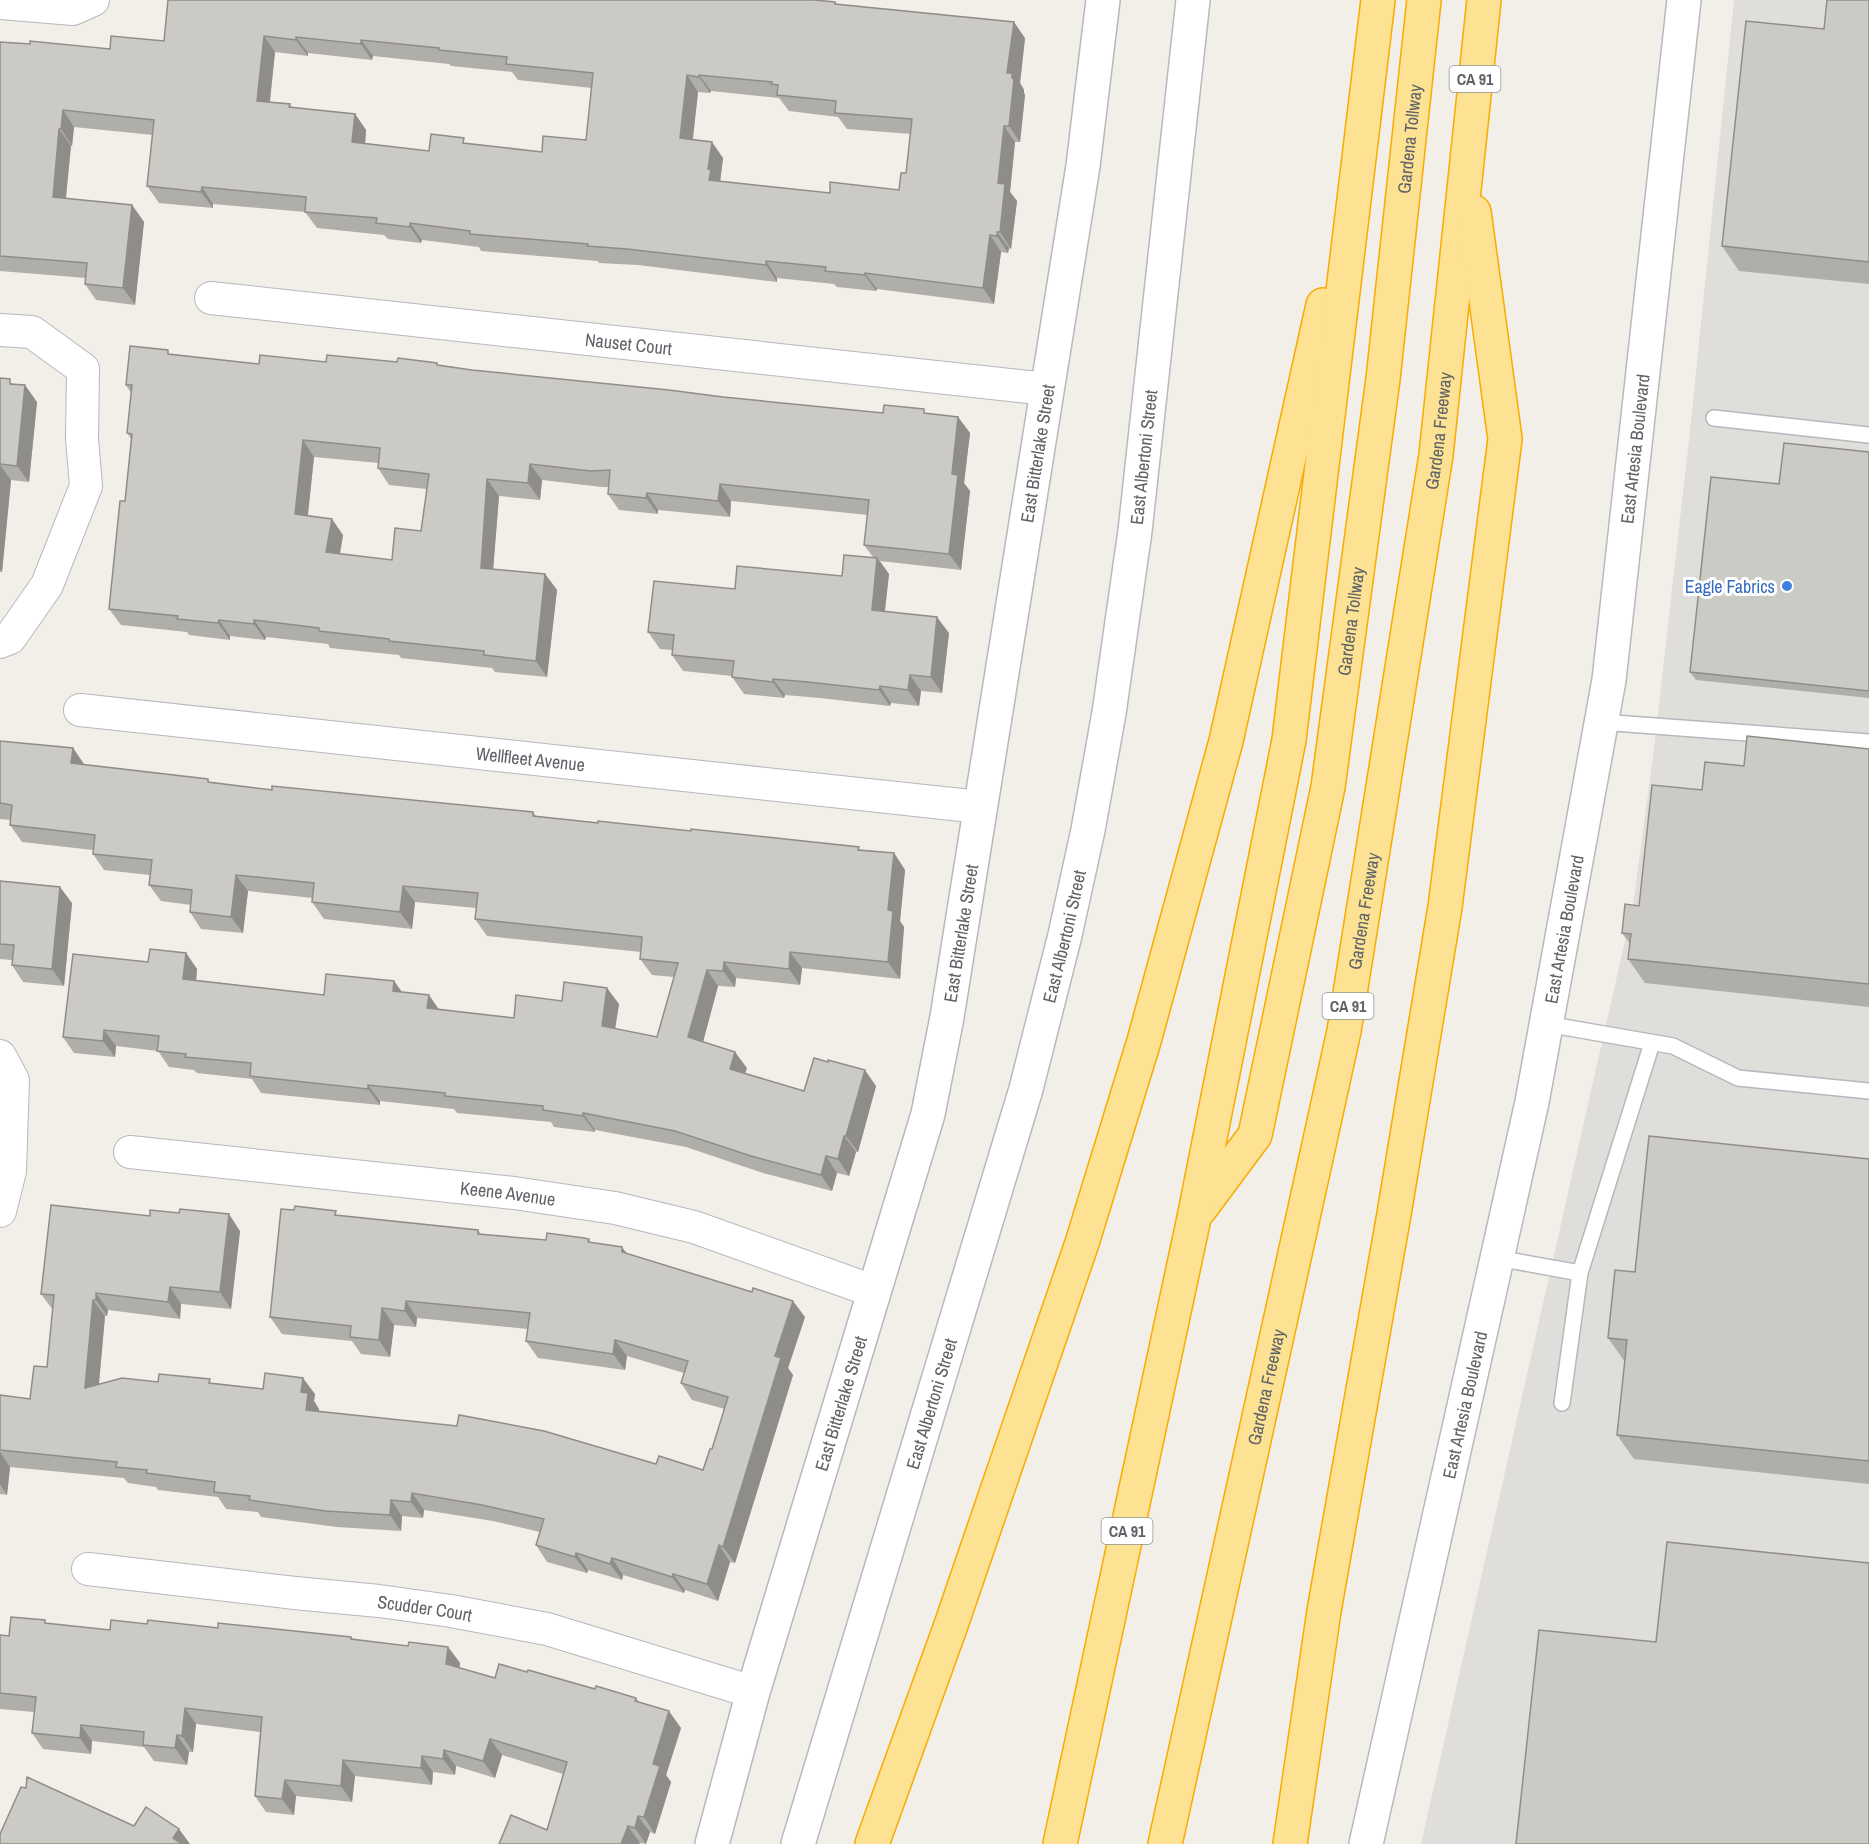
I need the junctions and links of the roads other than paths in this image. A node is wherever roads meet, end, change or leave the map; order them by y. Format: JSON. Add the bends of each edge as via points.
{"nodes":[{"id":1,"x":93,"y":0,"type":"edge"},
{"id":2,"x":1102,"y":0,"type":"edge"},
{"id":3,"x":1193,"y":0,"type":"edge"},
{"id":4,"x":1378,"y":0,"type":"edge"},
{"id":5,"x":1424,"y":0,"type":"edge"},
{"id":6,"x":1484,"y":0,"type":"edge"},
{"id":7,"x":1684,"y":0,"type":"edge"},
{"id":8,"x":0,"y":3,"type":"edge"},
{"id":9,"x":1365,"y":119,"type":"junction"},
{"id":10,"x":1467,"y":158,"type":"junction"},
{"id":11,"x":211,"y":298,"type":"dead end"},
{"id":12,"x":0,"y":330,"type":"edge"},
{"id":13,"x":1047,"y":389,"type":"junction"},
{"id":14,"x":1714,"y":418,"type":"dead end"},
{"id":15,"x":1869,"y":435,"type":"edge"},
{"id":16,"x":0,"y":642,"type":"edge"},
{"id":17,"x":80,"y":710,"type":"dead end"},
{"id":18,"x":1601,"y":722,"type":"junction"},
{"id":19,"x":1869,"y":742,"type":"edge"},
{"id":20,"x":980,"y":807,"type":"junction"},
{"id":21,"x":1546,"y":1024,"type":"junction"},
{"id":22,"x":1652,"y":1043,"type":"junction"},
{"id":23,"x":0,"y":1056,"type":"edge"},
{"id":24,"x":1869,"y":1091,"type":"edge"},
{"id":25,"x":129,"y":1152,"type":"dead end"},
{"id":26,"x":0,"y":1210,"type":"edge"},
{"id":27,"x":1194,"y":1218,"type":"junction"},
{"id":28,"x":1497,"y":1258,"type":"junction"},
{"id":29,"x":1580,"y":1273,"type":"junction"},
{"id":30,"x":873,"y":1291,"type":"junction"},
{"id":31,"x":1562,"y":1403,"type":"dead end"},
{"id":32,"x":88,"y":1569,"type":"dead end"},
{"id":33,"x":753,"y":1692,"type":"junction"},
{"id":34,"x":712,"y":1844,"type":"edge"},
{"id":35,"x":798,"y":1844,"type":"edge"},
{"id":36,"x":872,"y":1844,"type":"edge"},
{"id":37,"x":1060,"y":1844,"type":"edge"},
{"id":38,"x":1165,"y":1844,"type":"edge"},
{"id":39,"x":1290,"y":1844,"type":"edge"},
{"id":40,"x":1366,"y":1844,"type":"edge"}],
"edges":[{"from":1,"to":8,"type":"street","via":[[73,9]]},
{"from":2,"to":13,"type":"main road","name":"East Bitterlake Street","via":[[1083,166]]},
{"from":3,"to":35,"type":"main road","name":"East Albertoni Street","via":[[1135,531],[1088,830],[1026,1089]]},
{"from":4,"to":9,"type":"highway","number":"CA 91"},
{"from":5,"to":27,"type":"highway","name":"Gardena Tollway","via":[[1383,379],[1328,787],[1255,1135]]},
{"from":6,"to":10,"type":"highway","name":"Gardena Freeway","number":"CA 91"},
{"from":7,"to":18,"type":"main road","name":"East Artesia Boulevard","via":[[1609,680]]},
{"from":9,"to":27,"type":"highway","number":"CA 91","via":[[1289,740]]},
{"from":9,"to":36,"type":"highway","via":[[1226,741],[1144,1041],[1078,1254]]},
{"from":10,"to":38,"type":"highway","name":"Gardena Freeway","number":"CA 91","via":[[1436,455],[1344,1031]]},
{"from":10,"to":39,"type":"highway","via":[[1505,439],[1445,907],[1324,1611]]},
{"from":11,"to":13,"type":"street","name":"Nauset Court"},
{"from":12,"to":16,"type":"street","via":[[32,333],[82,369],[86,486],[47,585],[10,638]]},
{"from":13,"to":20,"type":"main road","name":"East Bitterlake Street"},
{"from":14,"to":15,"type":"lane"},
{"from":17,"to":20,"type":"street","name":"Wellfleet Avenue"},
{"from":18,"to":19,"type":"lane"},
{"from":18,"to":21,"type":"main road","name":"East Artesia Boulevard"},
{"from":20,"to":30,"type":"main road","name":"East Bitterlake Street","via":[[928,1114]]},
{"from":21,"to":22,"type":"lane"},
{"from":21,"to":28,"type":"main road","name":"East Artesia Boulevard"},
{"from":22,"to":24,"type":"lane","via":[[1673,1046],[1738,1078]]},
{"from":22,"to":29,"type":"lane"},
{"from":23,"to":26,"type":"street","via":[[13,1080],[10,1171]]},
{"from":25,"to":30,"type":"street","name":"Keene Avenue","via":[[514,1193],[615,1208],[694,1227]]},
{"from":27,"to":37,"type":"highway","number":"CA 91"},
{"from":28,"to":29,"type":"lane"},
{"from":28,"to":40,"type":"main road","name":"East Artesia Boulevard"},
{"from":29,"to":31,"type":"lane"},
{"from":30,"to":33,"type":"main road","name":"East Bitterlake Street"},
{"from":32,"to":33,"type":"street","name":"Scudder Court","via":[[451,1611],[547,1629]]},
{"from":33,"to":34,"type":"main road","name":"East Bitterlake Street"}]}
